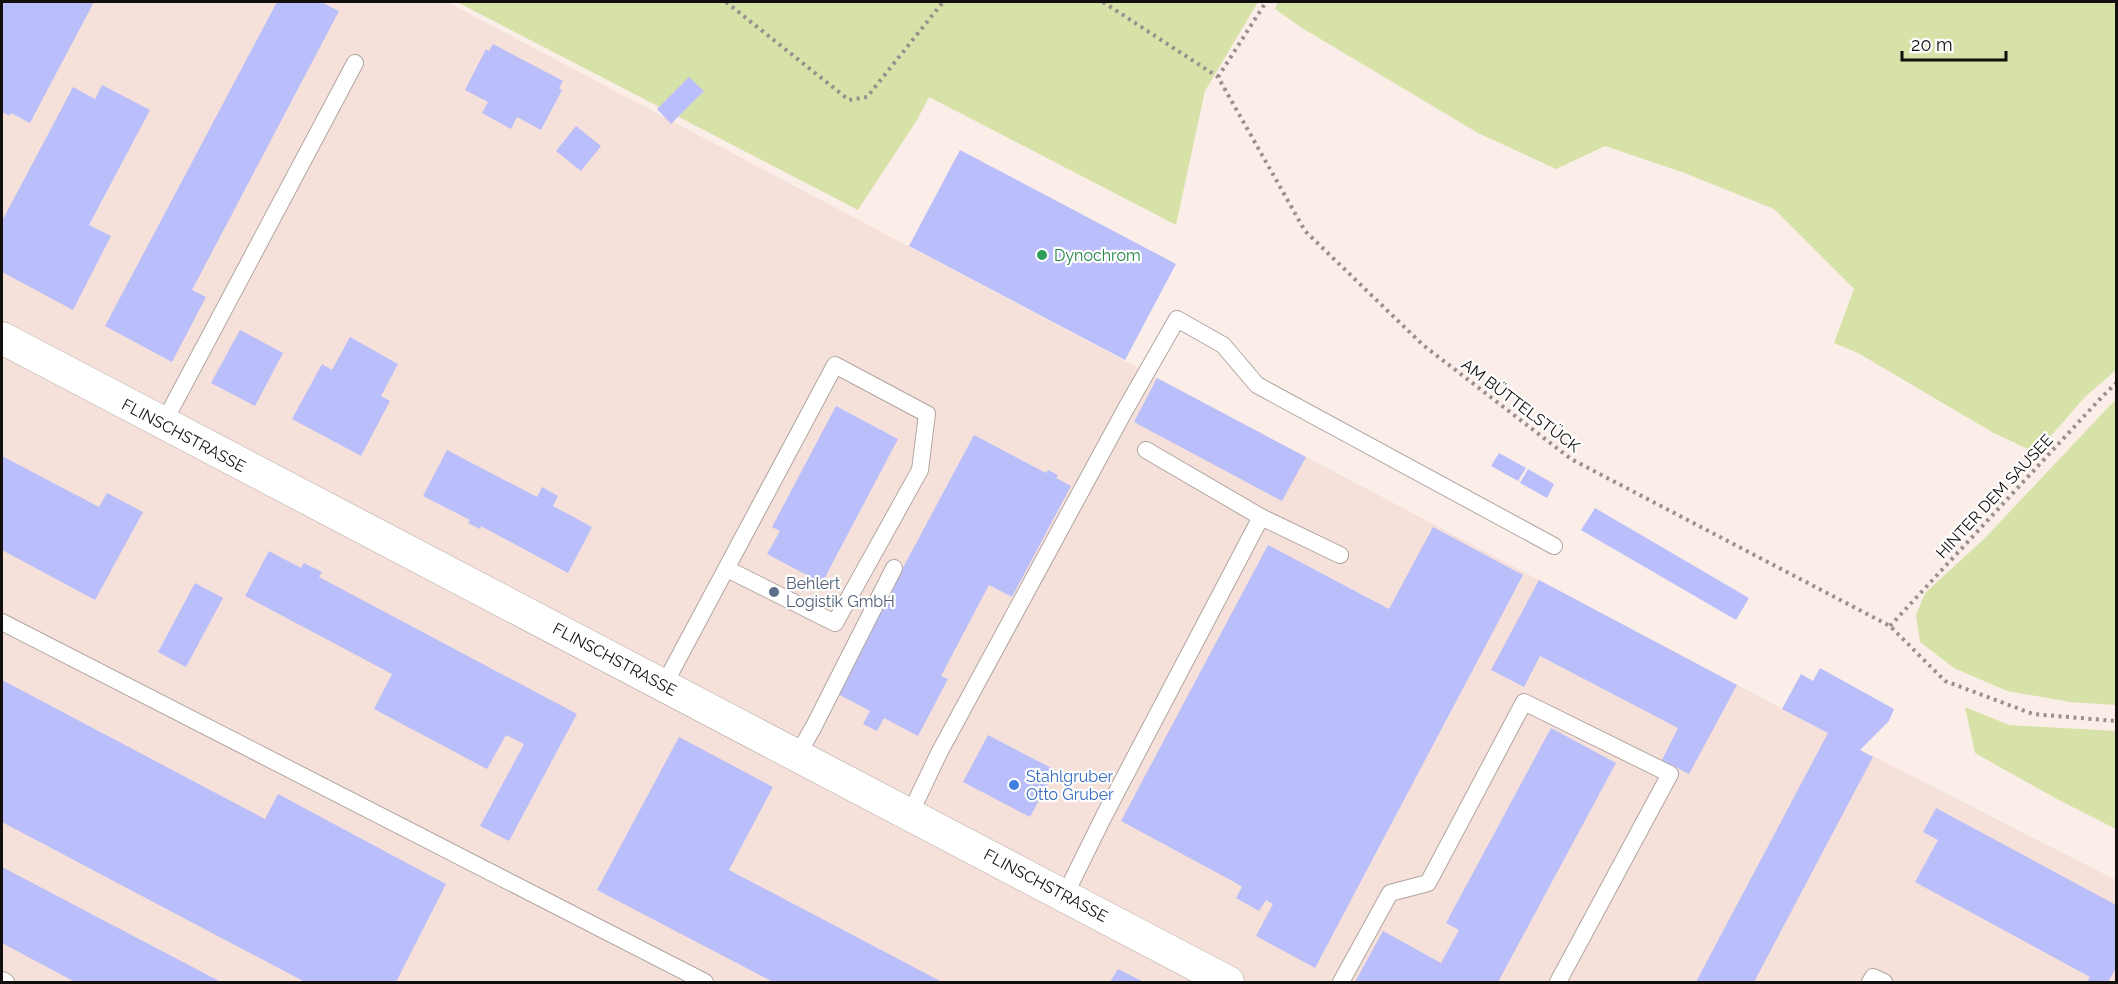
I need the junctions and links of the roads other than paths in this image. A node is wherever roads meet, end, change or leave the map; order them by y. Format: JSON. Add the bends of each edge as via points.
{"nodes":[{"id":1,"x":355,"y":63,"type":"dead end"},
{"id":2,"x":2,"y":338,"type":"edge"},
{"id":3,"x":163,"y":424,"type":"junction"},
{"id":4,"x":1146,"y":450,"type":"dead end"},
{"id":5,"x":1261,"y":517,"type":"junction"},
{"id":6,"x":1554,"y":546,"type":"dead end"},
{"id":7,"x":1340,"y":555,"type":"dead end"},
{"id":8,"x":894,"y":568,"type":"dead end"},
{"id":9,"x":726,"y":569,"type":"junction"},
{"id":10,"x":2,"y":622,"type":"edge"},
{"id":11,"x":664,"y":685,"type":"junction"},
{"id":12,"x":797,"y":756,"type":"junction"},
{"id":13,"x":910,"y":814,"type":"junction"},
{"id":14,"x":1065,"y":895,"type":"junction"},
{"id":15,"x":2,"y":980,"type":"edge"},
{"id":16,"x":6,"y":982,"type":"edge"},
{"id":17,"x":705,"y":982,"type":"edge"},
{"id":18,"x":1228,"y":982,"type":"edge"},
{"id":19,"x":1341,"y":982,"type":"edge"},
{"id":20,"x":1558,"y":982,"type":"edge"},
{"id":21,"x":1870,"y":982,"type":"edge"},
{"id":22,"x":1884,"y":982,"type":"edge"}],
"edges":[{"from":1,"to":3,"type":"lane"},
{"from":2,"to":3,"type":"street","name":"FLINSCHSTRASSE"},
{"from":3,"to":11,"type":"street","name":"FLINSCHSTRASSE"},
{"from":4,"to":5,"type":"lane"},
{"from":5,"to":7,"type":"lane"},
{"from":5,"to":14,"type":"lane"},
{"from":6,"to":13,"type":"lane","via":[[1257,385],[1223,345],[1177,319],[939,753]]},
{"from":8,"to":12,"type":"lane"},
{"from":9,"to":9,"type":"lane","via":[[835,365],[927,414],[920,470],[835,623]]},
{"from":9,"to":11,"type":"lane"},
{"from":10,"to":17,"type":"lane"},
{"from":11,"to":12,"type":"street","name":"FLINSCHSTRASSE"},
{"from":12,"to":13,"type":"street","name":"FLINSCHSTRASSE"},
{"from":13,"to":14,"type":"street","name":"FLINSCHSTRASSE"},
{"from":14,"to":18,"type":"street","name":"FLINSCHSTRASSE"},
{"from":15,"to":16,"type":"lane"},
{"from":19,"to":20,"type":"lane","via":[[1390,894],[1428,882],[1524,702],[1670,774]]},
{"from":21,"to":22,"type":"lane","via":[[1873,977]]}]}
